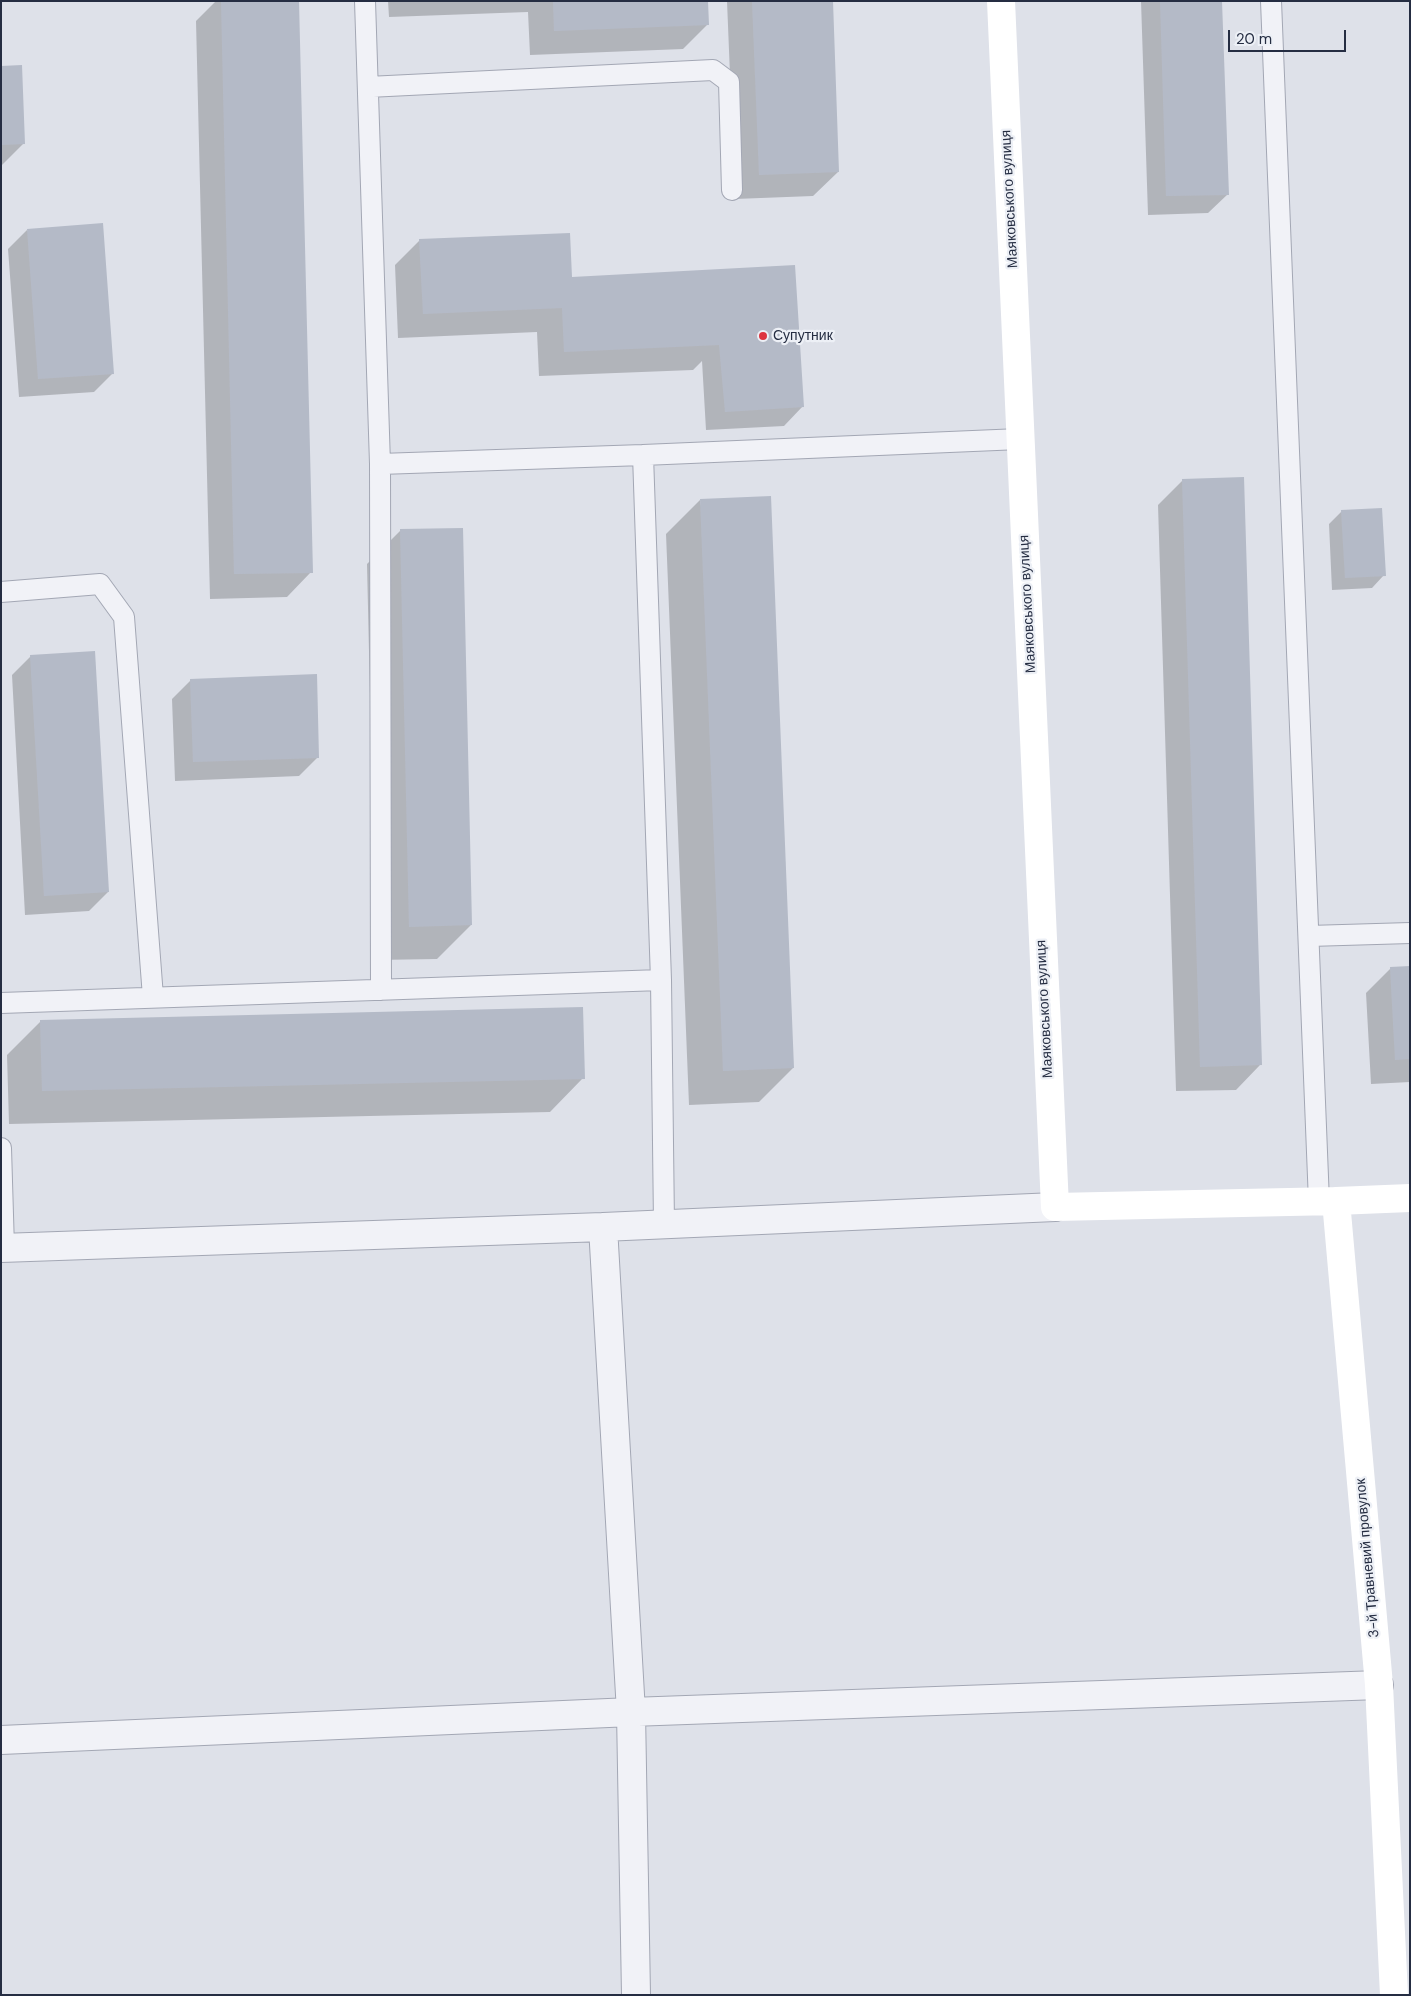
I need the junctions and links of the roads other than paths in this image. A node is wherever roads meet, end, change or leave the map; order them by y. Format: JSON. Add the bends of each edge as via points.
{"nodes":[{"id":1,"x":365,"y":1,"type":"edge"},
{"id":2,"x":1001,"y":1,"type":"edge"},
{"id":3,"x":1271,"y":1,"type":"edge"},
{"id":4,"x":368,"y":87,"type":"junction"},
{"id":5,"x":732,"y":190,"type":"dead end"},
{"id":6,"x":1020,"y":439,"type":"junction"},
{"id":7,"x":643,"y":455,"type":"junction"},
{"id":8,"x":380,"y":464,"type":"junction"},
{"id":9,"x":1,"y":592,"type":"edge"},
{"id":10,"x":1410,"y":933,"type":"edge"},
{"id":11,"x":1308,"y":936,"type":"junction"},
{"id":12,"x":661,"y":980,"type":"junction"},
{"id":13,"x":381,"y":990,"type":"junction"},
{"id":14,"x":153,"y":997,"type":"junction"},
{"id":15,"x":1,"y":1003,"type":"edge"},
{"id":16,"x":1,"y":1148,"type":"edge"},
{"id":17,"x":1410,"y":1198,"type":"edge"},
{"id":18,"x":1328,"y":1201,"type":"junction"},
{"id":19,"x":1054,"y":1207,"type":"junction"},
{"id":20,"x":664,"y":1224,"type":"junction"},
{"id":21,"x":603,"y":1227,"type":"junction"},
{"id":22,"x":3,"y":1248,"type":"edge"},
{"id":23,"x":1379,"y":1685,"type":"junction"},
{"id":24,"x":631,"y":1712,"type":"junction"},
{"id":25,"x":1,"y":1740,"type":"edge"},
{"id":26,"x":636,"y":1995,"type":"edge"},
{"id":27,"x":1394,"y":1995,"type":"edge"}],
"edges":[{"from":1,"to":4,"type":"lane"},
{"from":2,"to":6,"type":"main road","name":"Маяковського вулиця"},
{"from":3,"to":11,"type":"lane"},
{"from":4,"to":5,"type":"lane","via":[[713,70],[729,82]]},
{"from":4,"to":8,"type":"lane"},
{"from":6,"to":7,"type":"lane"},
{"from":6,"to":19,"type":"main road","name":"Маяковського вулиця"},
{"from":7,"to":8,"type":"lane"},
{"from":7,"to":12,"type":"lane"},
{"from":8,"to":13,"type":"lane"},
{"from":9,"to":14,"type":"lane","via":[[100,584],[124,617]]},
{"from":10,"to":11,"type":"lane"},
{"from":11,"to":18,"type":"lane"},
{"from":12,"to":13,"type":"lane"},
{"from":12,"to":20,"type":"lane"},
{"from":13,"to":14,"type":"lane"},
{"from":14,"to":15,"type":"lane"},
{"from":16,"to":22,"type":"lane"},
{"from":17,"to":18,"type":"main road"},
{"from":18,"to":19,"type":"main road"},
{"from":18,"to":23,"type":"main road","name":"3-й Травневий провулок"},
{"from":19,"to":20,"type":"street"},
{"from":20,"to":21,"type":"street"},
{"from":21,"to":22,"type":"street"},
{"from":21,"to":24,"type":"street"},
{"from":23,"to":24,"type":"street"},
{"from":23,"to":27,"type":"main road","name":"3-й Травневий провулок"},
{"from":24,"to":25,"type":"street"},
{"from":24,"to":26,"type":"street"}]}
